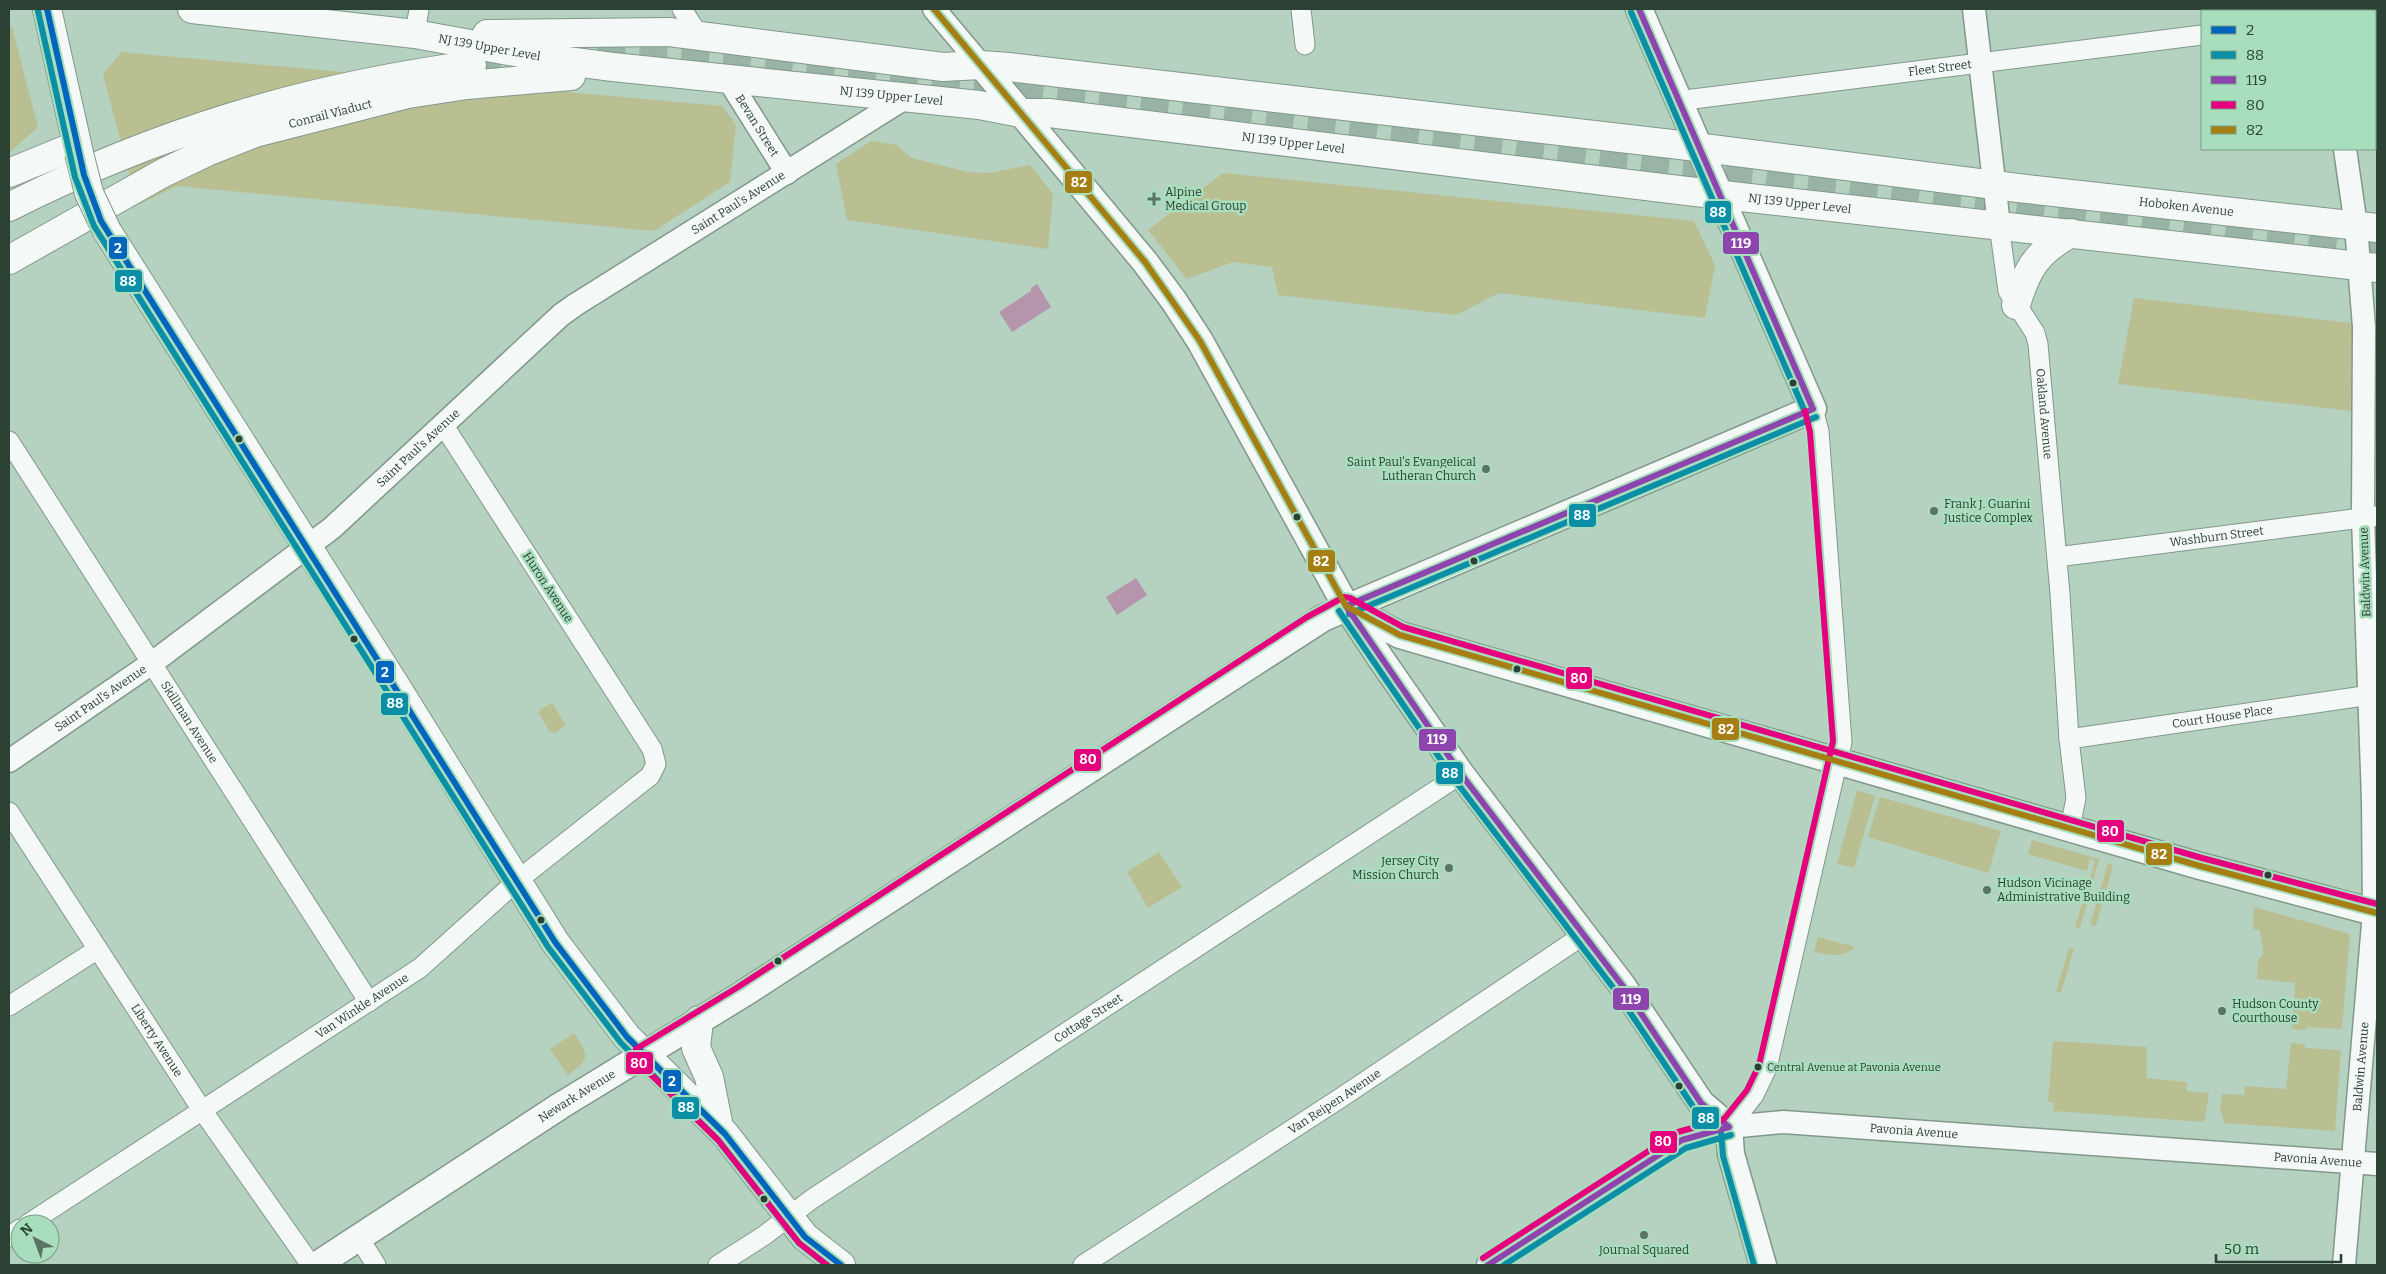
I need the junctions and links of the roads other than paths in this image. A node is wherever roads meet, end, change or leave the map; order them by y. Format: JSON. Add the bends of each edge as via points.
{"nodes":[{"id":1,"x":47,"y":9,"type":"edge"},
{"id":2,"x":192,"y":9,"type":"edge"},
{"id":3,"x":682,"y":9,"type":"edge"},
{"id":4,"x":934,"y":9,"type":"edge"},
{"id":5,"x":1301,"y":9,"type":"edge"},
{"id":6,"x":1639,"y":9,"type":"edge"},
{"id":7,"x":1974,"y":9,"type":"edge"},
{"id":8,"x":417,"y":21,"type":"edge"},
{"id":9,"x":698,"y":34,"type":"junction"},
{"id":10,"x":2201,"y":34,"type":"edge"},
{"id":11,"x":1305,"y":45,"type":"dead end"},
{"id":12,"x":1980,"y":62,"type":"junction"},
{"id":13,"x":981,"y":65,"type":"junction"},
{"id":14,"x":470,"y":75,"type":"junction"},
{"id":15,"x":571,"y":76,"type":"dead end"},
{"id":16,"x":728,"y":79,"type":"junction"},
{"id":17,"x":904,"y":98,"type":"junction"},
{"id":18,"x":1677,"y":101,"type":"junction"},
{"id":19,"x":1021,"y":113,"type":"junction"},
{"id":20,"x":1698,"y":147,"type":"junction"},
{"id":21,"x":78,"y":149,"type":"junction"},
{"id":22,"x":2345,"y":150,"type":"edge"},
{"id":23,"x":185,"y":156,"type":"junction"},
{"id":24,"x":9,"y":173,"type":"edge"},
{"id":25,"x":788,"y":173,"type":"junction"},
{"id":26,"x":1995,"y":185,"type":"junction"},
{"id":27,"x":1717,"y":193,"type":"junction"},
{"id":28,"x":9,"y":207,"type":"edge"},
{"id":29,"x":1999,"y":225,"type":"junction"},
{"id":30,"x":2366,"y":227,"type":"edge"},
{"id":31,"x":2071,"y":233,"type":"junction"},
{"id":32,"x":9,"y":237,"type":"edge"},
{"id":33,"x":9,"y":260,"type":"edge"},
{"id":34,"x":2368,"y":267,"type":"edge"},
{"id":35,"x":2016,"y":306,"type":"junction"},
{"id":36,"x":1813,"y":409,"type":"junction"},
{"id":37,"x":444,"y":426,"type":"junction"},
{"id":38,"x":9,"y":441,"type":"edge"},
{"id":39,"x":2370,"y":517,"type":"edge"},
{"id":40,"x":307,"y":548,"type":"junction"},
{"id":41,"x":2057,"y":557,"type":"junction"},
{"id":42,"x":1346,"y":606,"type":"junction"},
{"id":43,"x":152,"y":663,"type":"junction"},
{"id":44,"x":2373,"y":694,"type":"edge"},
{"id":45,"x":2068,"y":739,"type":"junction"},
{"id":46,"x":652,"y":749,"type":"joint"},
{"id":47,"x":9,"y":761,"type":"edge"},
{"id":48,"x":1838,"y":762,"type":"junction"},
{"id":49,"x":1461,"y":774,"type":"junction"},
{"id":50,"x":9,"y":812,"type":"edge"},
{"id":51,"x":2070,"y":828,"type":"junction"},
{"id":52,"x":518,"y":880,"type":"junction"},
{"id":53,"x":2376,"y":912,"type":"edge"},
{"id":54,"x":1585,"y":934,"type":"junction"},
{"id":55,"x":98,"y":950,"type":"junction"},
{"id":56,"x":369,"y":1002,"type":"junction"},
{"id":57,"x":9,"y":1006,"type":"edge"},
{"id":58,"x":699,"y":1020,"type":"junction"},
{"id":59,"x":644,"y":1054,"type":"junction"},
{"id":60,"x":202,"y":1110,"type":"junction"},
{"id":61,"x":719,"y":1127,"type":"junction"},
{"id":62,"x":1729,"y":1127,"type":"junction"},
{"id":63,"x":2352,"y":1162,"type":"junction"},
{"id":64,"x":2377,"y":1164,"type":"edge"},
{"id":65,"x":43,"y":1214,"type":"edge"},
{"id":66,"x":790,"y":1216,"type":"junction"},
{"id":67,"x":359,"y":1238,"type":"junction"},
{"id":68,"x":311,"y":1265,"type":"edge"},
{"id":69,"x":317,"y":1265,"type":"edge"},
{"id":70,"x":376,"y":1265,"type":"edge"},
{"id":71,"x":718,"y":1265,"type":"edge"},
{"id":72,"x":841,"y":1265,"type":"edge"},
{"id":73,"x":1083,"y":1265,"type":"edge"},
{"id":74,"x":1488,"y":1265,"type":"edge"},
{"id":75,"x":1763,"y":1265,"type":"edge"},
{"id":76,"x":2344,"y":1265,"type":"edge"}],
"edges":[{"from":1,"to":21,"type":"main road"},
{"from":2,"to":8,"type":"main road","name":"NJ 139 Upper Level"},
{"from":3,"to":9,"type":"street"},
{"from":4,"to":13,"type":"street"},
{"from":5,"to":11,"type":"street"},
{"from":6,"to":18,"type":"main road"},
{"from":7,"to":12,"type":"street","name":"Oakland Avenue"},
{"from":8,"to":9,"type":"main road","name":"NJ 139 Upper Level"},
{"from":8,"to":16,"type":"main road","name":"NJ 139 Upper Level","via":[[559,60]]},
{"from":9,"to":13,"type":"main road","name":"NJ 139 Upper Level","via":[[943,67]]},
{"from":10,"to":12,"type":"street","name":"Fleet Street"},
{"from":12,"to":18,"type":"street","name":"Fleet Street"},
{"from":12,"to":26,"type":"street","name":"Oakland Avenue"},
{"from":13,"to":19,"type":"main road"},
{"from":13,"to":20,"type":"main road","name":"NJ 139 Upper Level"},
{"from":14,"to":15,"type":"main road"},
{"from":14,"to":23,"type":"main road","name":"Conrail Viaduct","via":[[374,102],[350,100],[271,121],[236,131]]},
{"from":14,"to":28,"type":"main road","name":"Conrail Viaduct","via":[[404,75],[258,107],[138,148]]},
{"from":16,"to":17,"type":"main road","name":"NJ 139 Upper Level"},
{"from":16,"to":25,"type":"street","name":"Bevan Street"},
{"from":17,"to":19,"type":"main road","name":"NJ 139 Upper Level","via":[[979,105]]},
{"from":17,"to":25,"type":"street","name":"Saint Paul's Avenue"},
{"from":18,"to":20,"type":"main road"},
{"from":19,"to":27,"type":"main road","name":"NJ 139 Upper Level","via":[[1049,113]]},
{"from":19,"to":42,"type":"main road","via":[[1174,301],[1200,341]]},
{"from":20,"to":26,"type":"main road","name":"NJ 139 Upper Level"},
{"from":20,"to":27,"type":"main road"},
{"from":21,"to":24,"type":"main road"},
{"from":21,"to":40,"type":"main road","bridge":true,"via":[[89,193],[107,231]]},
{"from":22,"to":30,"type":"street","name":"Baldwin Avenue"},
{"from":23,"to":32,"type":"main road"},
{"from":23,"to":33,"type":"main road","via":[[138,187]]},
{"from":25,"to":37,"type":"street","name":"Saint Paul's Avenue","via":[[561,315]]},
{"from":26,"to":29,"type":"street","name":"Oakland Avenue"},
{"from":26,"to":30,"type":"main road","name":"Hoboken Avenue"},
{"from":27,"to":29,"type":"main road","name":"NJ 139 Upper Level"},
{"from":27,"to":36,"type":"main road"},
{"from":29,"to":31,"type":"main road","name":"NJ 139 Upper Level"},
{"from":29,"to":35,"type":"street","name":"Oakland Avenue","via":[[2006,284]]},
{"from":30,"to":34,"type":"street","name":"Baldwin Avenue"},
{"from":31,"to":34,"type":"main road","name":"NJ 139 Upper Level"},
{"from":31,"to":35,"type":"main road","via":[[2038,256],[2024,279]]},
{"from":34,"to":39,"type":"street","name":"Baldwin Avenue","via":[[2364,327]]},
{"from":35,"to":41,"type":"street","name":"Oakland Avenue","via":[[2035,333],[2038,344]]},
{"from":36,"to":42,"type":"main road"},
{"from":36,"to":48,"type":"street","via":[[1819,431],[1842,742]]},
{"from":37,"to":40,"type":"street","name":"Saint Paul's Avenue"},
{"from":37,"to":46,"type":"street","name":"Huron Avenue"},
{"from":38,"to":43,"type":"street","name":"Skillman Avenue"},
{"from":39,"to":41,"type":"street","name":"Washburn Street"},
{"from":39,"to":44,"type":"street","name":"Baldwin Avenue"},
{"from":40,"to":43,"type":"street","name":"Saint Paul's Avenue"},
{"from":40,"to":52,"type":"main road"},
{"from":41,"to":45,"type":"street","name":"Oakland Avenue"},
{"from":42,"to":48,"type":"main road","via":[[1400,635]]},
{"from":42,"to":49,"type":"main road"},
{"from":42,"to":58,"type":"main road","name":"Newark Avenue","via":[[1312,624]]},
{"from":43,"to":47,"type":"street","name":"Saint Paul's Avenue"},
{"from":43,"to":56,"type":"street","name":"Skillman Avenue"},
{"from":44,"to":45,"type":"street","name":"Court House Place"},
{"from":44,"to":53,"type":"street","name":"Baldwin Avenue"},
{"from":45,"to":51,"type":"street","name":"Oakland Avenue","via":[[2076,798]]},
{"from":46,"to":52,"type":"street","name":"Van Winkle Avenue","via":[[656,764],[650,776]]},
{"from":48,"to":51,"type":"main road"},
{"from":48,"to":62,"type":"street","via":[[1767,1068],[1754,1095]]},
{"from":49,"to":54,"type":"main road"},
{"from":49,"to":66,"type":"street","name":"Cottage Street"},
{"from":50,"to":55,"type":"street","name":"Liberty Avenue"},
{"from":51,"to":53,"type":"main road"},
{"from":52,"to":56,"type":"street","name":"Van Winkle Avenue","via":[[420,968]]},
{"from":52,"to":59,"type":"main road","via":[[555,942],[627,1037]]},
{"from":53,"to":63,"type":"street","name":"Baldwin Avenue"},
{"from":54,"to":62,"type":"main road","via":[[1701,1103]]},
{"from":54,"to":73,"type":"street","name":"Van Reipen Avenue"},
{"from":55,"to":57,"type":"street"},
{"from":55,"to":60,"type":"street","name":"Liberty Avenue"},
{"from":56,"to":60,"type":"street","name":"Van Winkle Avenue"},
{"from":58,"to":59,"type":"main road","name":"Newark Avenue"},
{"from":58,"to":61,"type":"main road","via":[[696,1048],[709,1077]]},
{"from":59,"to":61,"type":"main road"},
{"from":59,"to":67,"type":"main road","name":"Newark Avenue"},
{"from":60,"to":65,"type":"street","name":"Van Winkle Avenue"},
{"from":60,"to":68,"type":"street","name":"Liberty Avenue"},
{"from":61,"to":66,"type":"main road"},
{"from":62,"to":63,"type":"street","name":"Pavonia Avenue","via":[[1783,1122]]},
{"from":62,"to":74,"type":"street","name":"Pavonia Avenue","via":[[1682,1140]]},
{"from":62,"to":75,"type":"main road","via":[[1731,1154]]},
{"from":63,"to":64,"type":"street","name":"Pavonia Avenue"},
{"from":63,"to":76,"type":"street","name":"Baldwin Avenue"},
{"from":66,"to":71,"type":"street","name":"Cottage Street"},
{"from":66,"to":72,"type":"main road","via":[[805,1237]]},
{"from":67,"to":69,"type":"main road","name":"Newark Avenue"},
{"from":67,"to":70,"type":"street"}]}
